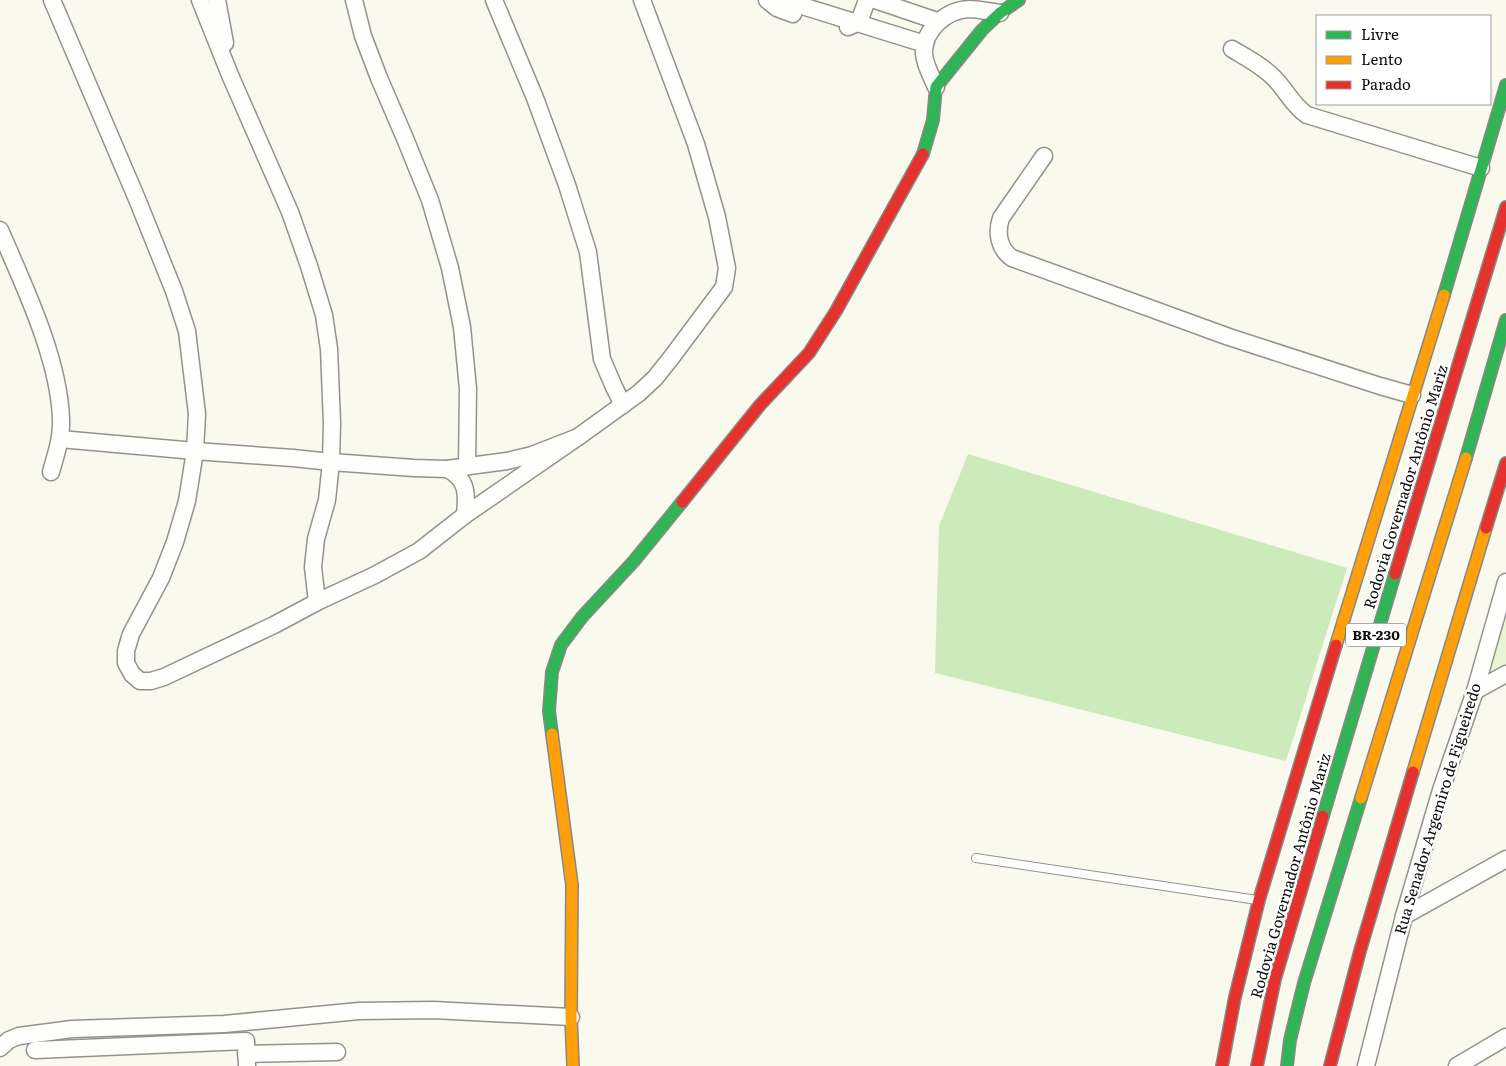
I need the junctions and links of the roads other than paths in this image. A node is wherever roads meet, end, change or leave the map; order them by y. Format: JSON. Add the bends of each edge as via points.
{"nodes":[{"id":1,"x":52,"y":0,"type":"edge"},
{"id":2,"x":200,"y":0,"type":"edge"},
{"id":3,"x":217,"y":0,"type":"edge"},
{"id":4,"x":354,"y":0,"type":"edge"},
{"id":5,"x":494,"y":0,"type":"edge"},
{"id":6,"x":642,"y":0,"type":"edge"},
{"id":7,"x":767,"y":0,"type":"edge"},
{"id":8,"x":783,"y":0,"type":"edge"},
{"id":9,"x":867,"y":0,"type":"edge"},
{"id":10,"x":875,"y":0,"type":"edge"},
{"id":11,"x":1019,"y":0,"type":"edge"},
{"id":12,"x":1000,"y":13,"type":"junction"},
{"id":13,"x":937,"y":21,"type":"junction"},
{"id":14,"x":858,"y":22,"type":"junction"},
{"id":15,"x":925,"y":44,"type":"junction"},
{"id":16,"x":1232,"y":49,"type":"dead end"},
{"id":17,"x":230,"y":75,"type":"junction"},
{"id":18,"x":1506,"y":85,"type":"edge"},
{"id":19,"x":936,"y":87,"type":"junction"},
{"id":20,"x":1044,"y":156,"type":"dead end"},
{"id":21,"x":1481,"y":168,"type":"junction"},
{"id":22,"x":1506,"y":207,"type":"edge"},
{"id":23,"x":0,"y":230,"type":"edge"},
{"id":24,"x":1506,"y":320,"type":"edge"},
{"id":25,"x":1412,"y":394,"type":"junction"},
{"id":26,"x":623,"y":405,"type":"junction"},
{"id":27,"x":578,"y":437,"type":"junction"},
{"id":28,"x":60,"y":439,"type":"junction"},
{"id":29,"x":195,"y":451,"type":"junction"},
{"id":30,"x":331,"y":462,"type":"junction"},
{"id":31,"x":1506,"y":462,"type":"edge"},
{"id":32,"x":467,"y":466,"type":"junction"},
{"id":33,"x":447,"y":469,"type":"junction"},
{"id":34,"x":51,"y":472,"type":"dead end"},
{"id":35,"x":465,"y":515,"type":"junction"},
{"id":36,"x":1506,"y":582,"type":"edge"},
{"id":37,"x":317,"y":602,"type":"junction"},
{"id":38,"x":1506,"y":674,"type":"edge"},
{"id":39,"x":1475,"y":692,"type":"junction"},
{"id":40,"x":976,"y":858,"type":"dead end"},
{"id":41,"x":1506,"y":859,"type":"edge"},
{"id":42,"x":1259,"y":900,"type":"junction"},
{"id":43,"x":1404,"y":916,"type":"junction"},
{"id":44,"x":571,"y":1016,"type":"junction"},
{"id":45,"x":1506,"y":1037,"type":"edge"},
{"id":46,"x":0,"y":1048,"type":"edge"},
{"id":47,"x":35,"y":1050,"type":"dead end"},
{"id":48,"x":337,"y":1052,"type":"dead end"},
{"id":49,"x":246,"y":1060,"type":"edge"},
{"id":50,"x":573,"y":1066,"type":"edge"},
{"id":51,"x":1222,"y":1066,"type":"edge"},
{"id":52,"x":1257,"y":1066,"type":"edge"},
{"id":53,"x":1287,"y":1066,"type":"edge"},
{"id":54,"x":1330,"y":1066,"type":"edge"},
{"id":55,"x":1366,"y":1066,"type":"edge"},
{"id":56,"x":1457,"y":1066,"type":"edge"}],
"edges":[{"from":1,"to":29,"type":"street","via":[[137,199],[185,323],[197,414]]},
{"from":2,"to":17,"type":"street"},
{"from":3,"to":17,"type":"street"},
{"from":4,"to":32,"type":"street","via":[[363,36],[430,200],[450,268],[462,327],[468,389]]},
{"from":5,"to":26,"type":"street","via":[[536,98],[567,185],[588,252],[602,359]]},
{"from":6,"to":26,"type":"street","via":[[696,144],[728,268],[724,286],[671,358],[655,378]]},
{"from":7,"to":14,"type":"street","via":[[776,8],[833,26],[842,28]]},
{"from":8,"to":14,"type":"street"},
{"from":9,"to":14,"type":"street"},
{"from":10,"to":13,"type":"street"},
{"from":11,"to":12,"type":"main road"},
{"from":12,"to":13,"type":"street","via":[[968,9]]},
{"from":12,"to":19,"type":"main road"},
{"from":13,"to":15,"type":"street"},
{"from":14,"to":15,"type":"street"},
{"from":15,"to":19,"type":"street","via":[[925,60]]},
{"from":16,"to":21,"type":"street","via":[[1259,64],[1275,78],[1307,115]]},
{"from":17,"to":30,"type":"street","via":[[290,212],[324,314],[330,367]]},
{"from":18,"to":21,"type":"main road"},
{"from":19,"to":44,"type":"main road","via":[[933,120],[922,157],[865,261],[809,353],[760,405],[634,561],[582,617],[561,645],[552,672],[549,711],[572,886]]},
{"from":20,"to":25,"type":"street","via":[[1001,218],[999,240],[1012,258],[1230,337]]},
{"from":21,"to":25,"type":"main road"},
{"from":22,"to":52,"type":"main road","name":"Rodovia Governador Antônio Mariz","number":"BR-230","via":[[1283,950]]},
{"from":23,"to":28,"type":"street","via":[[38,322],[54,374],[61,420]]},
{"from":24,"to":53,"type":"main road","number":"BR-230","via":[[1304,983]]},
{"from":25,"to":42,"type":"main road"},
{"from":26,"to":27,"type":"street"},
{"from":27,"to":32,"type":"street","via":[[532,455]]},
{"from":27,"to":35,"type":"street"},
{"from":28,"to":29,"type":"street"},
{"from":28,"to":34,"type":"street"},
{"from":29,"to":30,"type":"street"},
{"from":29,"to":37,"type":"street","via":[[176,542],[131,634],[126,651],[126,663],[132,674],[140,681],[164,677],[274,626]]},
{"from":30,"to":33,"type":"street"},
{"from":30,"to":37,"type":"street","via":[[313,567]]},
{"from":31,"to":54,"type":"main road","via":[[1360,951]]},
{"from":32,"to":33,"type":"street"},
{"from":33,"to":35,"type":"street","via":[[455,473],[464,485]]},
{"from":35,"to":37,"type":"street","via":[[419,551],[375,576]]},
{"from":36,"to":39,"type":"street","name":"Rua Senador Argemiro de Figueiredo"},
{"from":38,"to":39,"type":"street"},
{"from":39,"to":43,"type":"street","name":"Rua Senador Argemiro de Figueiredo","via":[[1441,790]]},
{"from":40,"to":42,"type":"lane"},
{"from":41,"to":43,"type":"street"},
{"from":42,"to":51,"type":"main road"},
{"from":43,"to":55,"type":"street","name":"Rua Senador Argemiro de Figueiredo"},
{"from":44,"to":46,"type":"street","via":[[433,1010],[358,1011],[224,1024],[72,1029],[19,1036]]},
{"from":44,"to":50,"type":"main road"},
{"from":45,"to":56,"type":"street"},
{"from":47,"to":49,"type":"street","via":[[246,1041]]},
{"from":48,"to":49,"type":"street"}]}
